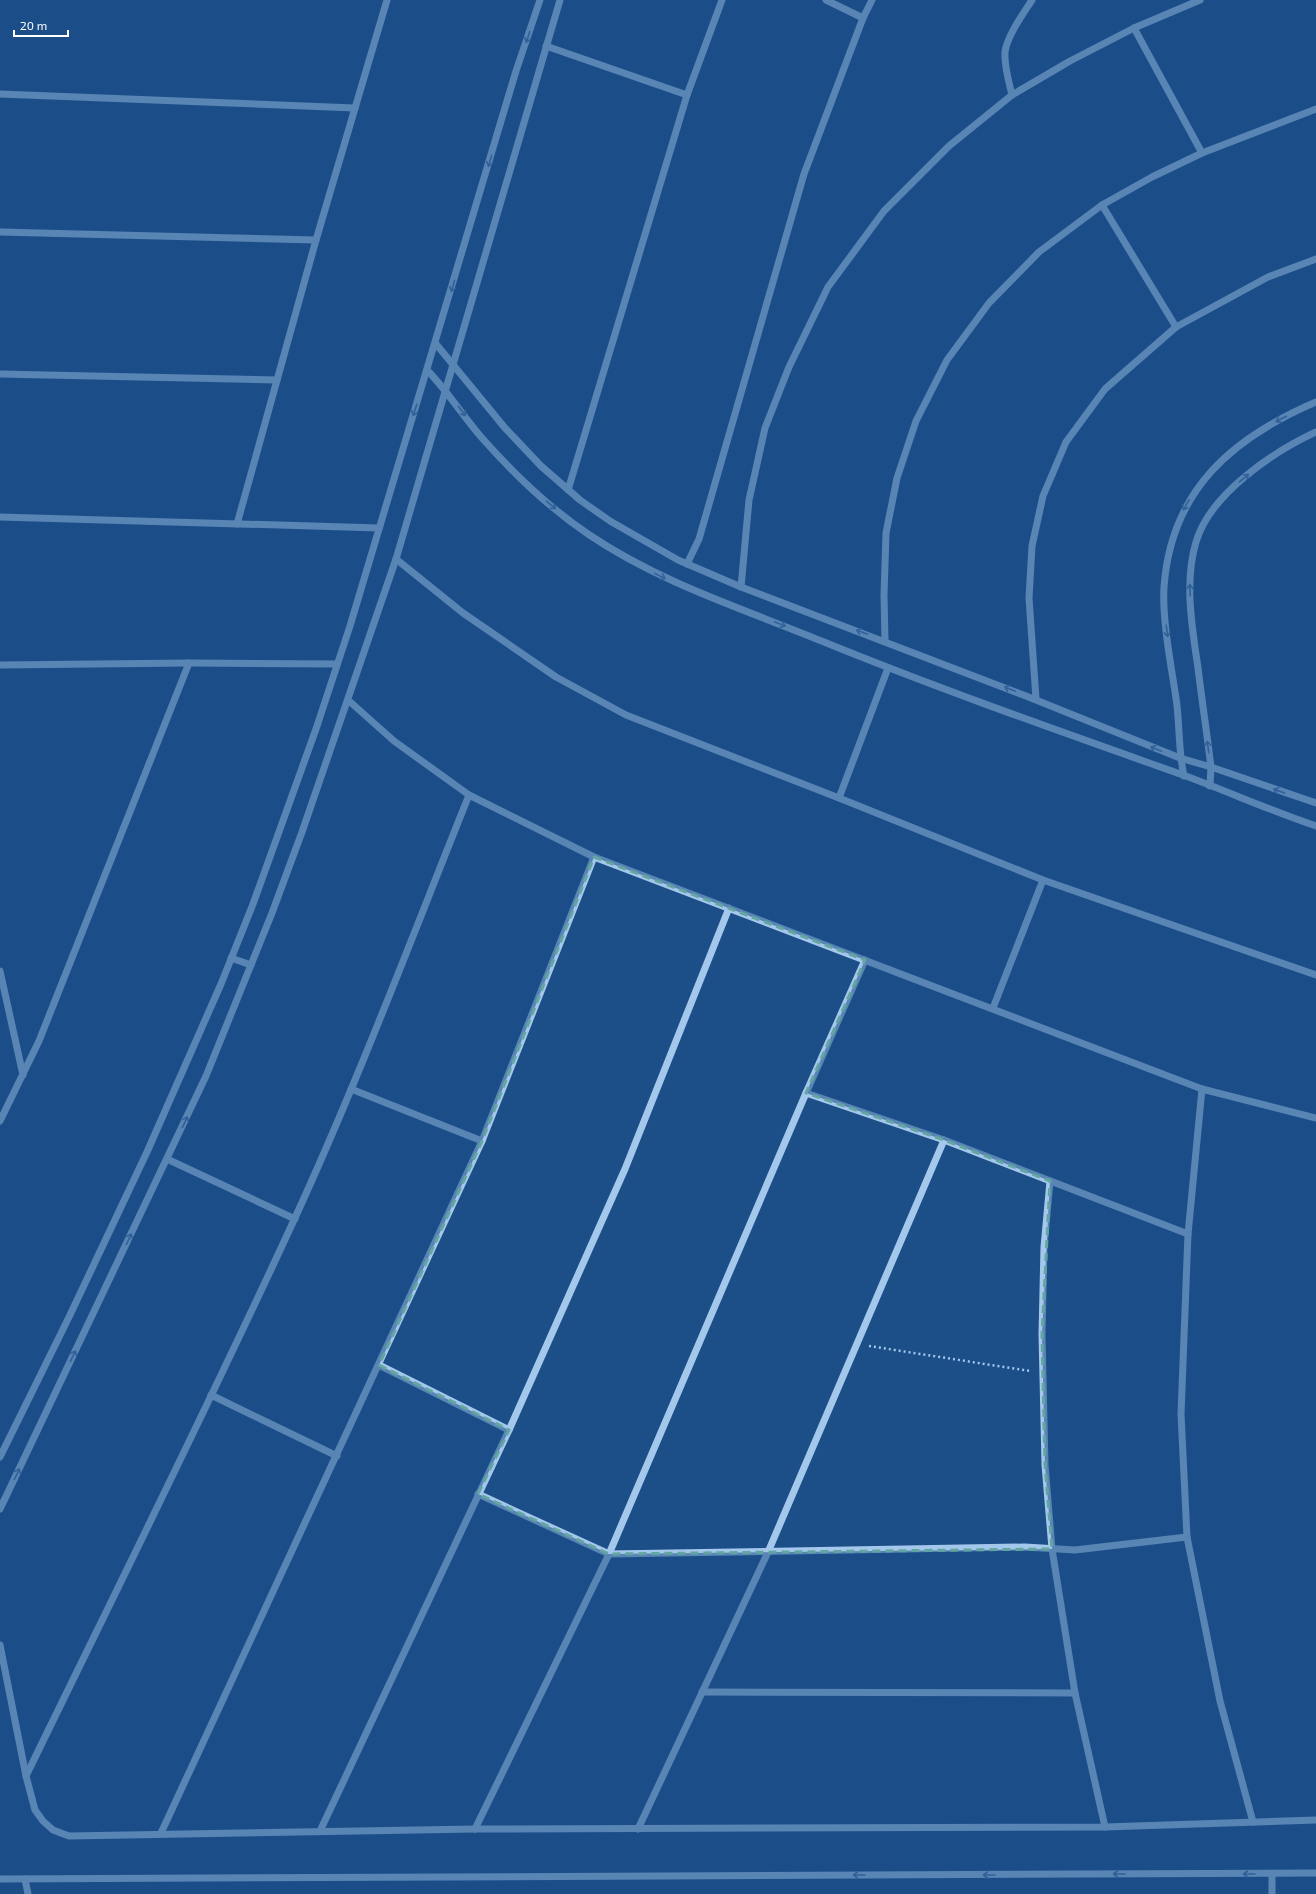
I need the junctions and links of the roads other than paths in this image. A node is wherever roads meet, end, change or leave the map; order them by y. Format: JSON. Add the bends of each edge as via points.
{"nodes":[{"id":1,"x":387,"y":0,"type":"edge"},
{"id":2,"x":540,"y":0,"type":"edge"},
{"id":3,"x":560,"y":0,"type":"edge"},
{"id":4,"x":722,"y":0,"type":"edge"},
{"id":5,"x":826,"y":0,"type":"edge"},
{"id":6,"x":872,"y":0,"type":"edge"},
{"id":7,"x":1032,"y":0,"type":"edge"},
{"id":8,"x":1200,"y":0,"type":"edge"},
{"id":9,"x":863,"y":18,"type":"junction"},
{"id":10,"x":1134,"y":28,"type":"junction"},
{"id":11,"x":546,"y":46,"type":"junction"},
{"id":12,"x":0,"y":94,"type":"edge"},
{"id":13,"x":687,"y":95,"type":"junction"},
{"id":14,"x":1012,"y":96,"type":"junction"},
{"id":15,"x":355,"y":108,"type":"junction"},
{"id":16,"x":1316,"y":109,"type":"edge"},
{"id":17,"x":1202,"y":152,"type":"junction"},
{"id":18,"x":1102,"y":205,"type":"junction"},
{"id":19,"x":0,"y":232,"type":"edge"},
{"id":20,"x":316,"y":240,"type":"junction"},
{"id":21,"x":1316,"y":259,"type":"edge"},
{"id":22,"x":1176,"y":327,"type":"junction"},
{"id":23,"x":436,"y":344,"type":"junction"},
{"id":24,"x":453,"y":364,"type":"junction"},
{"id":25,"x":428,"y":371,"type":"junction"},
{"id":26,"x":0,"y":374,"type":"edge"},
{"id":27,"x":277,"y":380,"type":"junction"},
{"id":28,"x":445,"y":390,"type":"junction"},
{"id":29,"x":1316,"y":402,"type":"edge"},
{"id":30,"x":1316,"y":432,"type":"edge"},
{"id":31,"x":568,"y":490,"type":"junction"},
{"id":32,"x":0,"y":517,"type":"edge"},
{"id":33,"x":237,"y":524,"type":"junction"},
{"id":34,"x":379,"y":528,"type":"junction"},
{"id":35,"x":396,"y":559,"type":"junction"},
{"id":36,"x":687,"y":564,"type":"junction"},
{"id":37,"x":741,"y":587,"type":"junction"},
{"id":38,"x":885,"y":641,"type":"junction"},
{"id":39,"x":189,"y":663,"type":"junction"},
{"id":40,"x":337,"y":664,"type":"junction"},
{"id":41,"x":0,"y":666,"type":"edge"},
{"id":42,"x":888,"y":668,"type":"junction"},
{"id":43,"x":1036,"y":699,"type":"junction"},
{"id":44,"x":348,"y":700,"type":"junction"},
{"id":45,"x":1180,"y":758,"type":"junction"},
{"id":46,"x":1211,"y":767,"type":"junction"},
{"id":47,"x":1184,"y":776,"type":"junction"},
{"id":48,"x":1210,"y":786,"type":"junction"},
{"id":49,"x":468,"y":795,"type":"junction"},
{"id":50,"x":839,"y":798,"type":"junction"},
{"id":51,"x":1316,"y":803,"type":"edge"},
{"id":52,"x":1316,"y":826,"type":"edge"},
{"id":53,"x":594,"y":857,"type":"junction"},
{"id":54,"x":1042,"y":880,"type":"junction"},
{"id":55,"x":729,"y":908,"type":"junction"},
{"id":56,"x":231,"y":958,"type":"junction"},
{"id":57,"x":865,"y":960,"type":"junction"},
{"id":58,"x":251,"y":966,"type":"junction"},
{"id":59,"x":0,"y":970,"type":"edge"},
{"id":60,"x":1316,"y":975,"type":"edge"},
{"id":61,"x":993,"y":1008,"type":"junction"},
{"id":62,"x":23,"y":1075,"type":"junction"},
{"id":63,"x":351,"y":1089,"type":"junction"},
{"id":64,"x":1202,"y":1089,"type":"junction"},
{"id":65,"x":806,"y":1092,"type":"junction"},
{"id":66,"x":1316,"y":1118,"type":"edge"},
{"id":67,"x":0,"y":1121,"type":"edge"},
{"id":68,"x":944,"y":1140,"type":"junction"},
{"id":69,"x":482,"y":1141,"type":"junction"},
{"id":70,"x":168,"y":1159,"type":"junction"},
{"id":71,"x":1050,"y":1181,"type":"junction"},
{"id":72,"x":294,"y":1219,"type":"junction"},
{"id":73,"x":1188,"y":1234,"type":"junction"},
{"id":74,"x":379,"y":1365,"type":"junction"},
{"id":75,"x":211,"y":1395,"type":"junction"},
{"id":76,"x":509,"y":1430,"type":"junction"},
{"id":77,"x":337,"y":1456,"type":"junction"},
{"id":78,"x":0,"y":1457,"type":"edge"},
{"id":79,"x":478,"y":1494,"type":"junction"},
{"id":80,"x":0,"y":1509,"type":"edge"},
{"id":81,"x":1187,"y":1537,"type":"junction"},
{"id":82,"x":1052,"y":1549,"type":"junction"},
{"id":83,"x":768,"y":1552,"type":"junction"},
{"id":84,"x":609,"y":1554,"type":"junction"},
{"id":85,"x":0,"y":1645,"type":"edge"},
{"id":86,"x":702,"y":1692,"type":"junction"},
{"id":87,"x":1076,"y":1693,"type":"junction"},
{"id":88,"x":26,"y":1776,"type":"junction"},
{"id":89,"x":1316,"y":1820,"type":"edge"},
{"id":90,"x":1253,"y":1822,"type":"junction"},
{"id":91,"x":1105,"y":1827,"type":"junction"},
{"id":92,"x":638,"y":1829,"type":"junction"},
{"id":93,"x":476,"y":1830,"type":"junction"},
{"id":94,"x":320,"y":1831,"type":"junction"},
{"id":95,"x":161,"y":1833,"type":"junction"},
{"id":96,"x":1316,"y":1873,"type":"edge"},
{"id":97,"x":1272,"y":1874,"type":"junction"},
{"id":98,"x":0,"y":1879,"type":"edge"},
{"id":99,"x":25,"y":1879,"type":"junction"},
{"id":100,"x":28,"y":1894,"type":"edge"},
{"id":101,"x":1272,"y":1894,"type":"edge"}],
"edges":[{"from":1,"to":15,"type":"street"},
{"from":2,"to":23,"type":"street","one_way":true,"via":[[516,71]]},
{"from":3,"to":11,"type":"street"},
{"from":4,"to":13,"type":"street"},
{"from":5,"to":9,"type":"street"},
{"from":6,"to":9,"type":"street"},
{"from":7,"to":14,"type":"street","via":[[1013,31],[1005,52]]},
{"from":8,"to":10,"type":"street"},
{"from":9,"to":36,"type":"street","via":[[804,174],[699,539]]},
{"from":10,"to":14,"type":"street","via":[[1070,61]]},
{"from":10,"to":17,"type":"street"},
{"from":11,"to":13,"type":"street"},
{"from":11,"to":24,"type":"street"},
{"from":12,"to":15,"type":"street"},
{"from":13,"to":31,"type":"street"},
{"from":14,"to":37,"type":"street","via":[[949,146],[884,211],[828,287],[789,367],[765,428],[748,500]]},
{"from":15,"to":20,"type":"street"},
{"from":16,"to":17,"type":"street"},
{"from":17,"to":18,"type":"street"},
{"from":18,"to":22,"type":"street"},
{"from":18,"to":38,"type":"street","via":[[1039,252],[989,303],[947,360],[920,414],[897,478],[886,533]]},
{"from":19,"to":20,"type":"street"},
{"from":20,"to":27,"type":"street"},
{"from":21,"to":22,"type":"street","via":[[1268,277]]},
{"from":22,"to":43,"type":"street","via":[[1106,388],[1066,442],[1043,496],[1032,546],[1028,598]]},
{"from":23,"to":24,"type":"street"},
{"from":23,"to":25,"type":"street"},
{"from":24,"to":28,"type":"street"},
{"from":24,"to":31,"type":"street","via":[[505,428],[540,466]]},
{"from":25,"to":28,"type":"street"},
{"from":25,"to":34,"type":"street","one_way":true},
{"from":26,"to":27,"type":"street"},
{"from":27,"to":33,"type":"street"},
{"from":28,"to":35,"type":"street"},
{"from":28,"to":42,"type":"street","one_way":true,"via":[[480,436],[516,475],[587,533],[621,555],[662,577]]},
{"from":29,"to":45,"type":"street","one_way":true,"via":[[1247,438],[1223,460],[1193,494],[1173,535],[1164,588],[1164,609],[1179,716]]},
{"from":46,"to":30,"type":"street","one_way":true,"via":[[1192,624],[1190,572],[1196,541],[1206,520],[1235,486],[1267,459]]},
{"from":31,"to":36,"type":"street","via":[[635,536]]},
{"from":32,"to":33,"type":"street"},
{"from":33,"to":34,"type":"street"},
{"from":34,"to":40,"type":"street"},
{"from":35,"to":44,"type":"street"},
{"from":35,"to":50,"type":"street","via":[[463,613],[550,673],[626,716]]},
{"from":36,"to":37,"type":"street"},
{"from":38,"to":37,"type":"street","one_way":true},
{"from":43,"to":38,"type":"street","one_way":true},
{"from":39,"to":40,"type":"street"},
{"from":39,"to":41,"type":"street"},
{"from":39,"to":62,"type":"street","via":[[39,1041]]},
{"from":40,"to":56,"type":"street","via":[[283,823]]},
{"from":42,"to":47,"type":"street"},
{"from":42,"to":50,"type":"street"},
{"from":45,"to":43,"type":"street","one_way":true},
{"from":44,"to":49,"type":"street","via":[[394,741]]},
{"from":44,"to":58,"type":"street","via":[[302,832]]},
{"from":45,"to":46,"type":"street"},
{"from":45,"to":47,"type":"street"},
{"from":46,"to":48,"type":"street"},
{"from":51,"to":46,"type":"street","one_way":true},
{"from":47,"to":48,"type":"street"},
{"from":48,"to":52,"type":"street"},
{"from":49,"to":53,"type":"street"},
{"from":49,"to":63,"type":"street"},
{"from":50,"to":54,"type":"street"},
{"from":53,"to":55,"type":"street"},
{"from":53,"to":69,"type":"street"},
{"from":54,"to":60,"type":"street"},
{"from":54,"to":61,"type":"street"},
{"from":55,"to":57,"type":"street"},
{"from":55,"to":76,"type":"street","via":[[625,1169]]},
{"from":56,"to":58,"type":"street"},
{"from":56,"to":78,"type":"street","via":[[147,1152]]},
{"from":57,"to":61,"type":"street"},
{"from":57,"to":65,"type":"street"},
{"from":70,"to":58,"type":"street","one_way":true,"via":[[206,1076]]},
{"from":59,"to":62,"type":"street"},
{"from":61,"to":64,"type":"street"},
{"from":62,"to":67,"type":"street"},
{"from":63,"to":69,"type":"street"},
{"from":63,"to":72,"type":"street"},
{"from":64,"to":66,"type":"street"},
{"from":64,"to":73,"type":"street"},
{"from":65,"to":68,"type":"street"},
{"from":65,"to":84,"type":"street"},
{"from":68,"to":71,"type":"street"},
{"from":68,"to":83,"type":"street"},
{"from":69,"to":74,"type":"street"},
{"from":70,"to":72,"type":"street"},
{"from":80,"to":70,"type":"street","one_way":true},
{"from":71,"to":73,"type":"street"},
{"from":71,"to":82,"type":"street","via":[[1044,1247],[1042,1334],[1045,1465]]},
{"from":72,"to":75,"type":"street"},
{"from":73,"to":81,"type":"street","via":[[1181,1414]]},
{"from":74,"to":76,"type":"street"},
{"from":74,"to":77,"type":"street"},
{"from":75,"to":77,"type":"street"},
{"from":75,"to":88,"type":"street"},
{"from":76,"to":79,"type":"street"},
{"from":77,"to":95,"type":"street"},
{"from":79,"to":84,"type":"street"},
{"from":79,"to":94,"type":"street"},
{"from":81,"to":82,"type":"street","via":[[1075,1550]]},
{"from":81,"to":90,"type":"street","via":[[1220,1701]]},
{"from":82,"to":83,"type":"street","via":[[1025,1547]]},
{"from":82,"to":87,"type":"street"},
{"from":83,"to":84,"type":"street"},
{"from":83,"to":86,"type":"street"},
{"from":84,"to":93,"type":"street"},
{"from":85,"to":88,"type":"street"},
{"from":86,"to":87,"type":"street"},
{"from":86,"to":92,"type":"street"},
{"from":87,"to":91,"type":"street"},
{"from":88,"to":95,"type":"street","via":[[35,1810],[53,1830],[69,1836]]},
{"from":89,"to":90,"type":"street"},
{"from":90,"to":91,"type":"street"},
{"from":91,"to":92,"type":"street"},
{"from":92,"to":93,"type":"street"},
{"from":93,"to":94,"type":"street"},
{"from":94,"to":95,"type":"street"},
{"from":96,"to":97,"type":"street"},
{"from":97,"to":99,"type":"street","one_way":true},
{"from":97,"to":101,"type":"street"},
{"from":98,"to":99,"type":"street"},
{"from":99,"to":100,"type":"street"}]}
